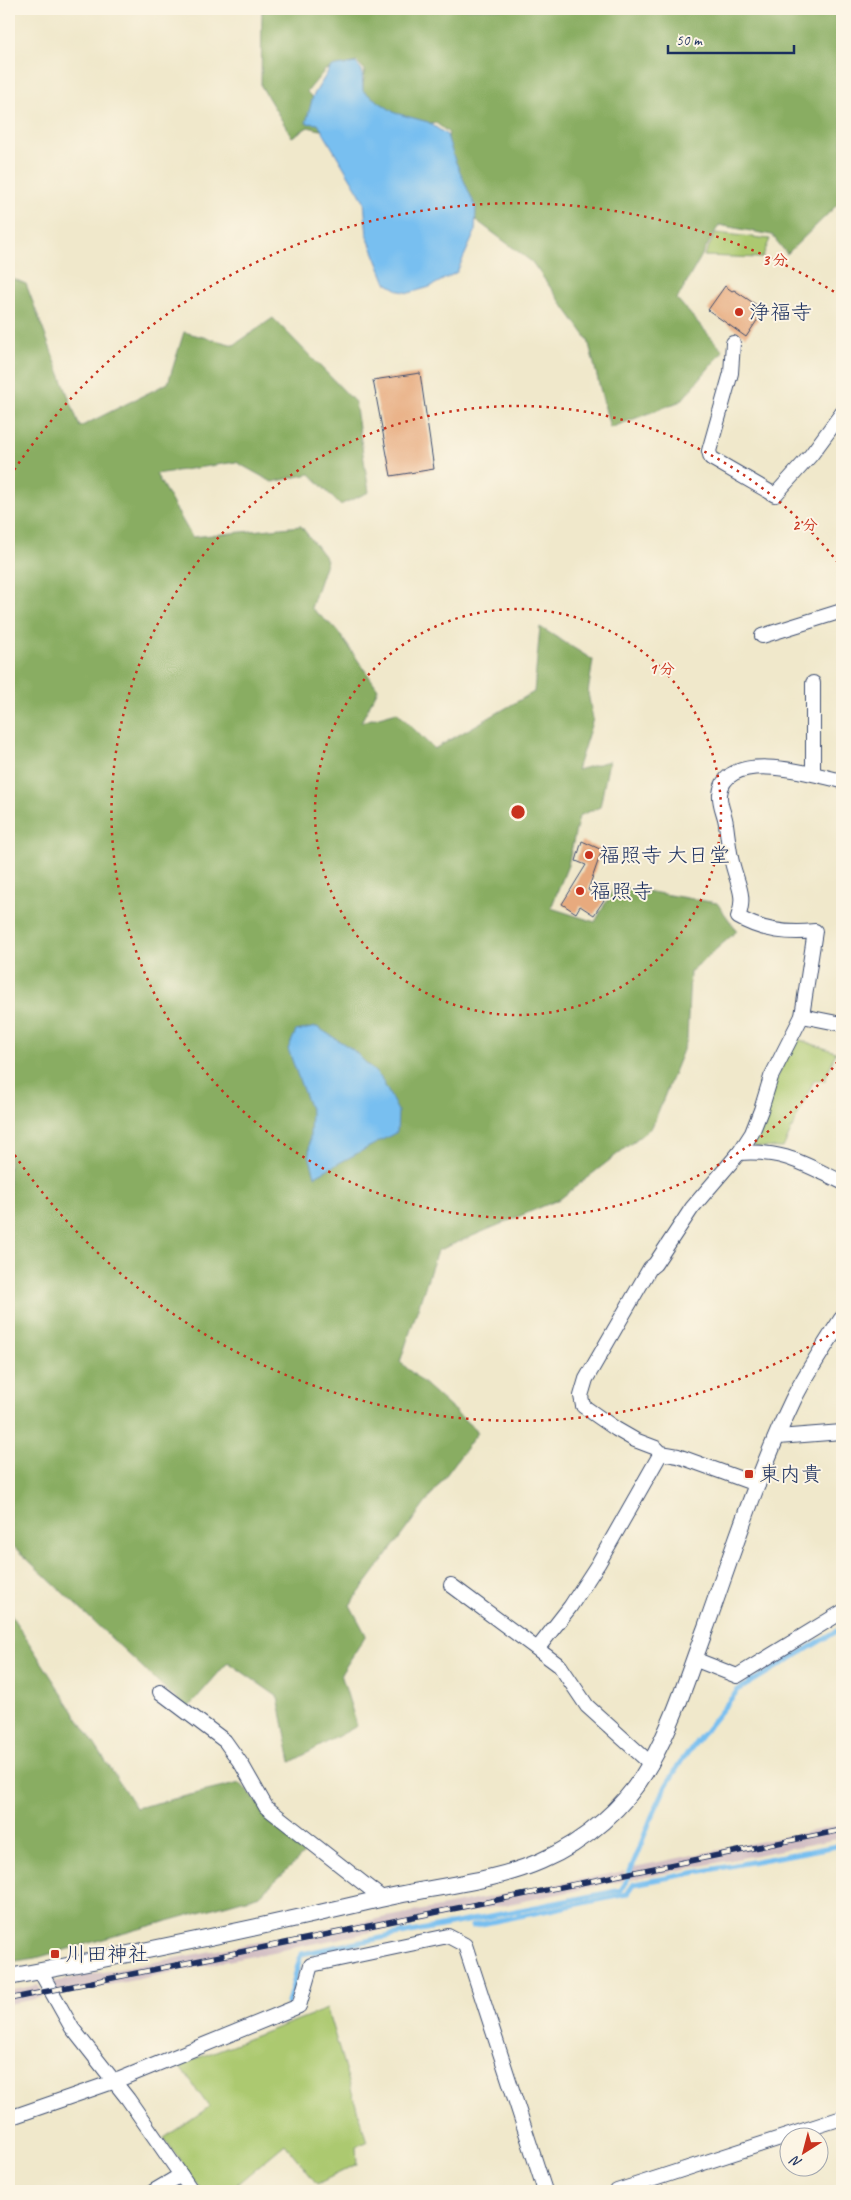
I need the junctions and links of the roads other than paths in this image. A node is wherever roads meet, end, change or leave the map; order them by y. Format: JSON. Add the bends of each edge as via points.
{"nodes":[{"id":1,"x":734,"y":343,"type":"dead end"},
{"id":2,"x":842,"y":414,"type":"edge"},
{"id":3,"x":842,"y":611,"type":"edge"},
{"id":4,"x":762,"y":636,"type":"dead end"},
{"id":5,"x":813,"y":683,"type":"dead end"},
{"id":6,"x":813,"y":773,"type":"junction"},
{"id":7,"x":842,"y":781,"type":"edge"},
{"id":8,"x":802,"y":1016,"type":"junction"},
{"id":9,"x":842,"y":1024,"type":"edge"},
{"id":10,"x":739,"y":1153,"type":"junction"},
{"id":11,"x":842,"y":1182,"type":"edge"},
{"id":12,"x":842,"y":1319,"type":"edge"},
{"id":13,"x":842,"y":1432,"type":"edge"},
{"id":14,"x":778,"y":1437,"type":"junction"},
{"id":15,"x":661,"y":1452,"type":"junction"},
{"id":16,"x":758,"y":1484,"type":"junction"},
{"id":17,"x":451,"y":1585,"type":"dead end"},
{"id":18,"x":842,"y":1612,"type":"edge"},
{"id":19,"x":538,"y":1648,"type":"junction"},
{"id":20,"x":694,"y":1660,"type":"junction"},
{"id":21,"x":160,"y":1692,"type":"dead end"},
{"id":22,"x":651,"y":1764,"type":"junction"},
{"id":23,"x":382,"y":1898,"type":"junction"},
{"id":24,"x":40,"y":1971,"type":"junction"},
{"id":25,"x":9,"y":1977,"type":"edge"},
{"id":26,"x":112,"y":2082,"type":"junction"},
{"id":27,"x":9,"y":2118,"type":"edge"},
{"id":28,"x":842,"y":2118,"type":"edge"},
{"id":29,"x":181,"y":2175,"type":"junction"},
{"id":30,"x":154,"y":2191,"type":"edge"},
{"id":31,"x":192,"y":2191,"type":"edge"},
{"id":32,"x":545,"y":2191,"type":"edge"},
{"id":33,"x":616,"y":2191,"type":"edge"}],
"edges":[{"from":1,"to":2,"type":"street","via":[[731,373],[709,451],[711,458],[774,495],[811,455]]},
{"from":3,"to":4,"type":"street"},
{"from":5,"to":6,"type":"street"},
{"from":6,"to":7,"type":"street"},
{"from":6,"to":8,"type":"street","via":[[756,767],[737,770],[727,777],[720,794],[743,906],[738,917],[753,926],[785,932],[816,931]]},
{"from":8,"to":9,"type":"street"},
{"from":8,"to":10,"type":"street","via":[[770,1078],[752,1133]]},
{"from":10,"to":11,"type":"street","via":[[763,1151],[788,1156]]},
{"from":10,"to":15,"type":"street","via":[[692,1208],[650,1268],[594,1363],[581,1396],[584,1406],[597,1417]]},
{"from":12,"to":14,"type":"street","via":[[794,1400]]},
{"from":13,"to":14,"type":"street"},
{"from":14,"to":16,"type":"street"},
{"from":15,"to":16,"type":"street"},
{"from":15,"to":19,"type":"street","via":[[598,1564]]},
{"from":16,"to":20,"type":"street"},
{"from":17,"to":19,"type":"street"},
{"from":18,"to":20,"type":"street","via":[[737,1676]]},
{"from":19,"to":22,"type":"street","via":[[560,1666],[587,1706]]},
{"from":20,"to":22,"type":"street"},
{"from":21,"to":23,"type":"street","via":[[224,1741],[266,1807]]},
{"from":22,"to":23,"type":"street","via":[[617,1808],[557,1853],[539,1862],[501,1874]]},
{"from":23,"to":24,"type":"street"},
{"from":24,"to":25,"type":"street"},
{"from":24,"to":26,"type":"street","via":[[72,2028]]},
{"from":26,"to":27,"type":"street"},
{"from":26,"to":29,"type":"street","via":[[128,2099]]},
{"from":26,"to":32,"type":"street","via":[[299,2006],[311,1965],[448,1936],[465,1945]]},
{"from":28,"to":33,"type":"street"},
{"from":29,"to":30,"type":"street"},
{"from":29,"to":31,"type":"street"}]}
